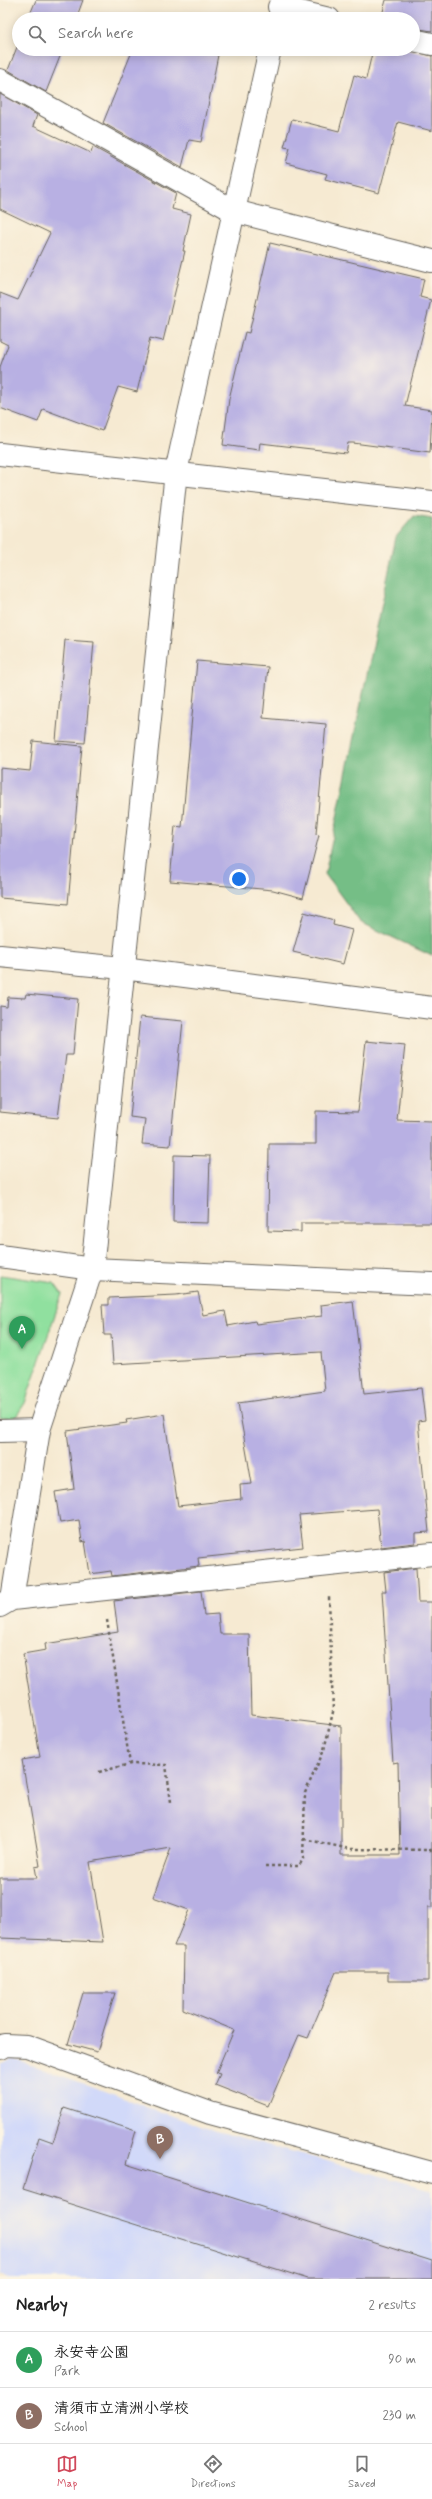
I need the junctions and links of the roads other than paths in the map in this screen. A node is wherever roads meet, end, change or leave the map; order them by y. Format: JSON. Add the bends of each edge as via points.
{"nodes":[{"id":1,"x":279,"y":9,"type":"edge"},
{"id":2,"x":294,"y":12,"type":"edge"},
{"id":3,"x":420,"y":41,"type":"edge"},
{"id":4,"x":432,"y":44,"type":"edge"},
{"id":5,"x":268,"y":56,"type":"edge"},
{"id":6,"x":0,"y":80,"type":"edge"},
{"id":7,"x":234,"y":211,"type":"junction"},
{"id":8,"x":432,"y":261,"type":"edge"},
{"id":9,"x":0,"y":454,"type":"edge"},
{"id":10,"x":176,"y":472,"type":"junction"},
{"id":11,"x":432,"y":502,"type":"edge"},
{"id":12,"x":0,"y":956,"type":"edge"},
{"id":13,"x":123,"y":968,"type":"junction"},
{"id":14,"x":432,"y":1008,"type":"edge"},
{"id":15,"x":0,"y":1256,"type":"edge"},
{"id":16,"x":92,"y":1269,"type":"junction"},
{"id":17,"x":432,"y":1284,"type":"edge"},
{"id":18,"x":39,"y":1430,"type":"junction"},
{"id":19,"x":0,"y":1431,"type":"edge"},
{"id":20,"x":432,"y":1554,"type":"edge"},
{"id":21,"x":6,"y":1603,"type":"edge"},
{"id":22,"x":0,"y":2048,"type":"edge"},
{"id":23,"x":432,"y":2173,"type":"edge"}],
"edges":[{"from":1,"to":2,"type":"street"},
{"from":3,"to":4,"type":"street"},
{"from":5,"to":7,"type":"street"},
{"from":6,"to":7,"type":"street"},
{"from":7,"to":8,"type":"street"},
{"from":7,"to":10,"type":"street"},
{"from":9,"to":10,"type":"street"},
{"from":10,"to":11,"type":"street"},
{"from":10,"to":13,"type":"street"},
{"from":12,"to":13,"type":"street"},
{"from":13,"to":14,"type":"street"},
{"from":13,"to":16,"type":"street"},
{"from":15,"to":16,"type":"street"},
{"from":16,"to":17,"type":"street"},
{"from":16,"to":18,"type":"street"},
{"from":18,"to":19,"type":"street"},
{"from":18,"to":21,"type":"street"},
{"from":20,"to":21,"type":"street"},
{"from":22,"to":23,"type":"street","via":[[5,2045],[27,2046],[210,2113]]}]}
